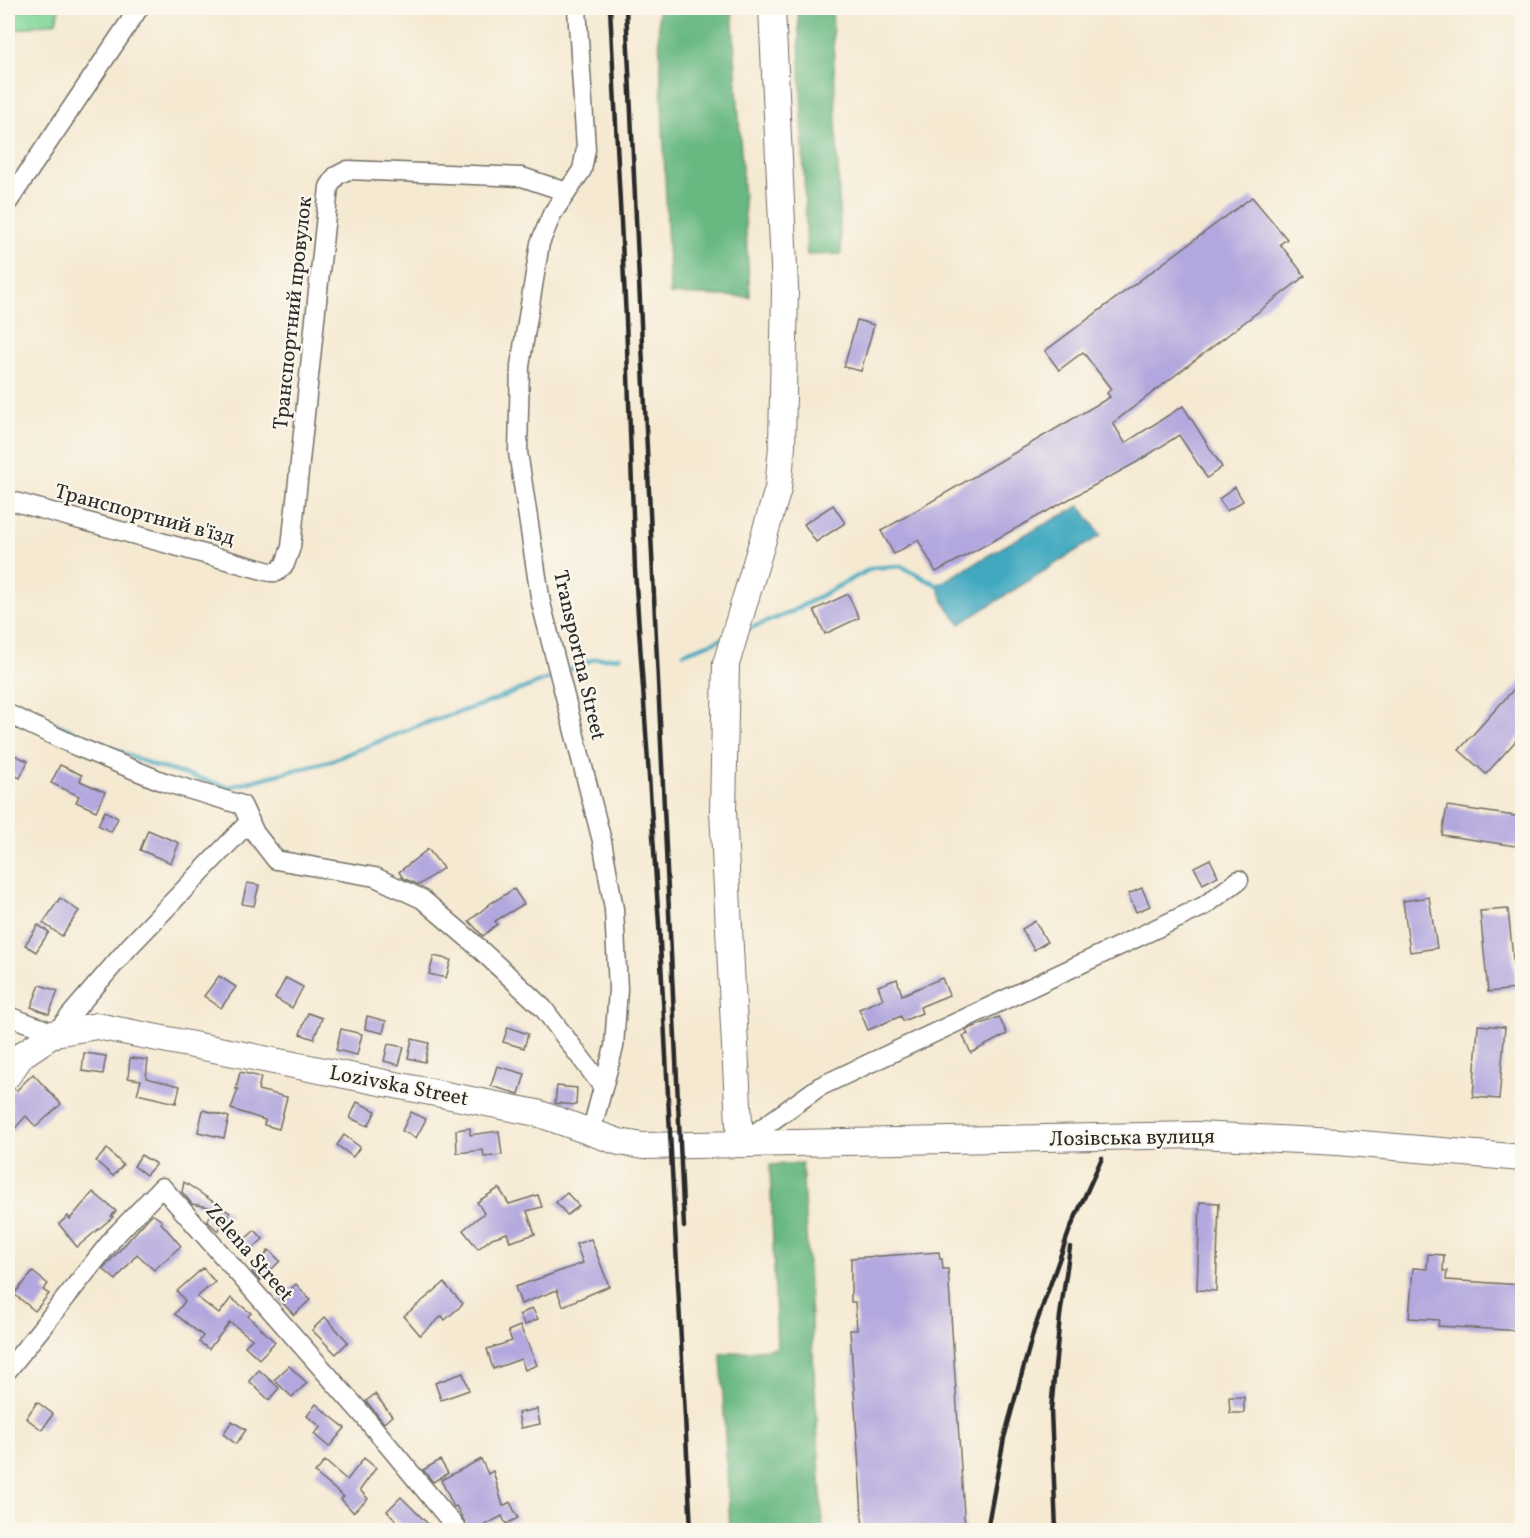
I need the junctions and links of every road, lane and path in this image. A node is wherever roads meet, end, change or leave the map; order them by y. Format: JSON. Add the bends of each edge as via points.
{"nodes":[{"id":1,"x":139,"y":8,"type":"edge"},
{"id":2,"x":577,"y":8,"type":"edge"},
{"id":3,"x":772,"y":8,"type":"edge"},
{"id":4,"x":567,"y":192,"type":"junction"},
{"id":5,"x":8,"y":202,"type":"edge"},
{"id":6,"x":8,"y":500,"type":"edge"},
{"id":7,"x":270,"y":572,"type":"joint"},
{"id":8,"x":8,"y":714,"type":"edge"},
{"id":9,"x":250,"y":821,"type":"junction"},
{"id":10,"x":1239,"y":880,"type":"dead end"},
{"id":11,"x":8,"y":1016,"type":"edge"},
{"id":12,"x":56,"y":1033,"type":"junction"},
{"id":13,"x":8,"y":1075,"type":"edge"},
{"id":14,"x":603,"y":1087,"type":"junction"},
{"id":15,"x":591,"y":1132,"type":"junction"},
{"id":16,"x":740,"y":1144,"type":"junction"},
{"id":17,"x":1522,"y":1158,"type":"edge"},
{"id":18,"x":8,"y":1370,"type":"edge"},
{"id":19,"x":458,"y":1530,"type":"edge"}],
"edges":[{"from":1,"to":5,"type":"street"},
{"from":2,"to":4,"type":"street","name":"Transportna Street","via":[[586,149],[582,170]]},
{"from":3,"to":16,"type":"main road","via":[[785,288],[782,447],[778,489],[726,664],[723,812]]},
{"from":4,"to":7,"type":"street","name":"Транспортний провулок","via":[[522,177],[348,170],[336,176],[328,187],[291,548],[285,564],[277,572]]},
{"from":4,"to":14,"type":"street","name":"Transportna Street","via":[[540,243],[520,366],[518,452],[541,603],[602,841],[614,909],[618,989],[614,1047]]},
{"from":6,"to":7,"type":"street","name":"Транспортний в'їзд"},
{"from":8,"to":9,"type":"street","via":[[164,782],[242,805]]},
{"from":9,"to":12,"type":"street","via":[[129,947]]},
{"from":9,"to":14,"type":"street","via":[[276,860],[375,877],[422,899],[543,1008]]},
{"from":10,"to":16,"type":"street","via":[[1204,906],[819,1087]]},
{"from":11,"to":12,"type":"street"},
{"from":12,"to":13,"type":"main road","via":[[22,1055]]},
{"from":12,"to":15,"type":"main road","name":"Lozivska Street","via":[[97,1026],[537,1113]]},
{"from":14,"to":15,"type":"street","name":"Transportna Street"},
{"from":15,"to":16,"type":"main road","name":"Lozivska Street","via":[[643,1146]]},
{"from":16,"to":17,"type":"main road","name":"Лозівська вулиця","via":[[1197,1135]]},
{"from":18,"to":19,"type":"street","name":"Zelena Street","via":[[115,1236],[162,1187],[363,1415]]}]}
